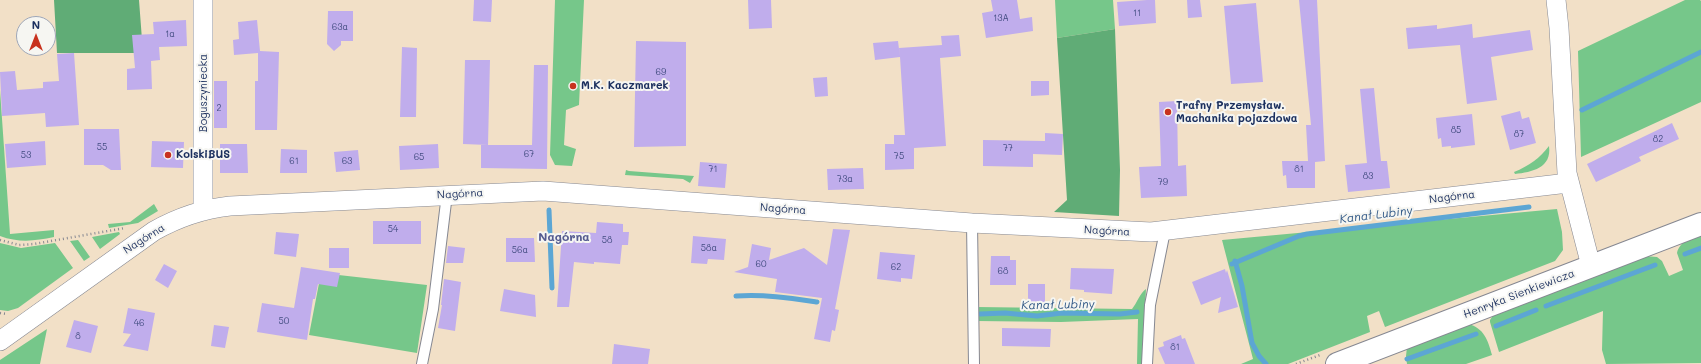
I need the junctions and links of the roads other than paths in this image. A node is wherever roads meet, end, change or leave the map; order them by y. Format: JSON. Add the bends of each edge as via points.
{"nodes":[{"id":1,"x":203,"y":0,"type":"edge"},
{"id":2,"x":1556,"y":0,"type":"edge"},
{"id":3,"x":1568,"y":183,"type":"junction"},
{"id":4,"x":446,"y":194,"type":"junction"},
{"id":5,"x":204,"y":211,"type":"junction"},
{"id":6,"x":972,"y":223,"type":"junction"},
{"id":7,"x":1701,"y":224,"type":"edge"},
{"id":8,"x":1165,"y":231,"type":"junction"},
{"id":9,"x":1591,"y":266,"type":"junction"},
{"id":10,"x":4,"y":319,"type":"edge"},
{"id":11,"x":29,"y":320,"type":"junction"},
{"id":12,"x":0,"y":341,"type":"edge"},
{"id":13,"x":422,"y":364,"type":"edge"},
{"id":14,"x":974,"y":364,"type":"edge"},
{"id":15,"x":1147,"y":364,"type":"edge"},
{"id":16,"x":1337,"y":364,"type":"edge"}],
"edges":[{"from":1,"to":5,"type":"street","name":"Boguszyniecka"},
{"from":2,"to":3,"type":"street"},
{"from":3,"to":8,"type":"street","name":"Nagórna"},
{"from":3,"to":9,"type":"street"},
{"from":4,"to":5,"type":"street","name":"Nagórna","via":[[237,205]]},
{"from":4,"to":6,"type":"street","name":"Nagórna","via":[[560,192]]},
{"from":4,"to":13,"type":"lane","via":[[432,309]]},
{"from":5,"to":11,"type":"street","name":"Nagórna","via":[[174,221],[143,237]]},
{"from":6,"to":8,"type":"street","name":"Nagórna","via":[[1125,232]]},
{"from":6,"to":14,"type":"lane"},
{"from":7,"to":9,"type":"street","name":"Henryka Sienkiewicza"},
{"from":8,"to":15,"type":"lane","via":[[1150,305]]},
{"from":9,"to":16,"type":"street","name":"Henryka Sienkiewicza"},
{"from":10,"to":11,"type":"street","name":"Nagórna","via":[[13,324]]},
{"from":11,"to":12,"type":"street","name":"Nagórna"}]}
